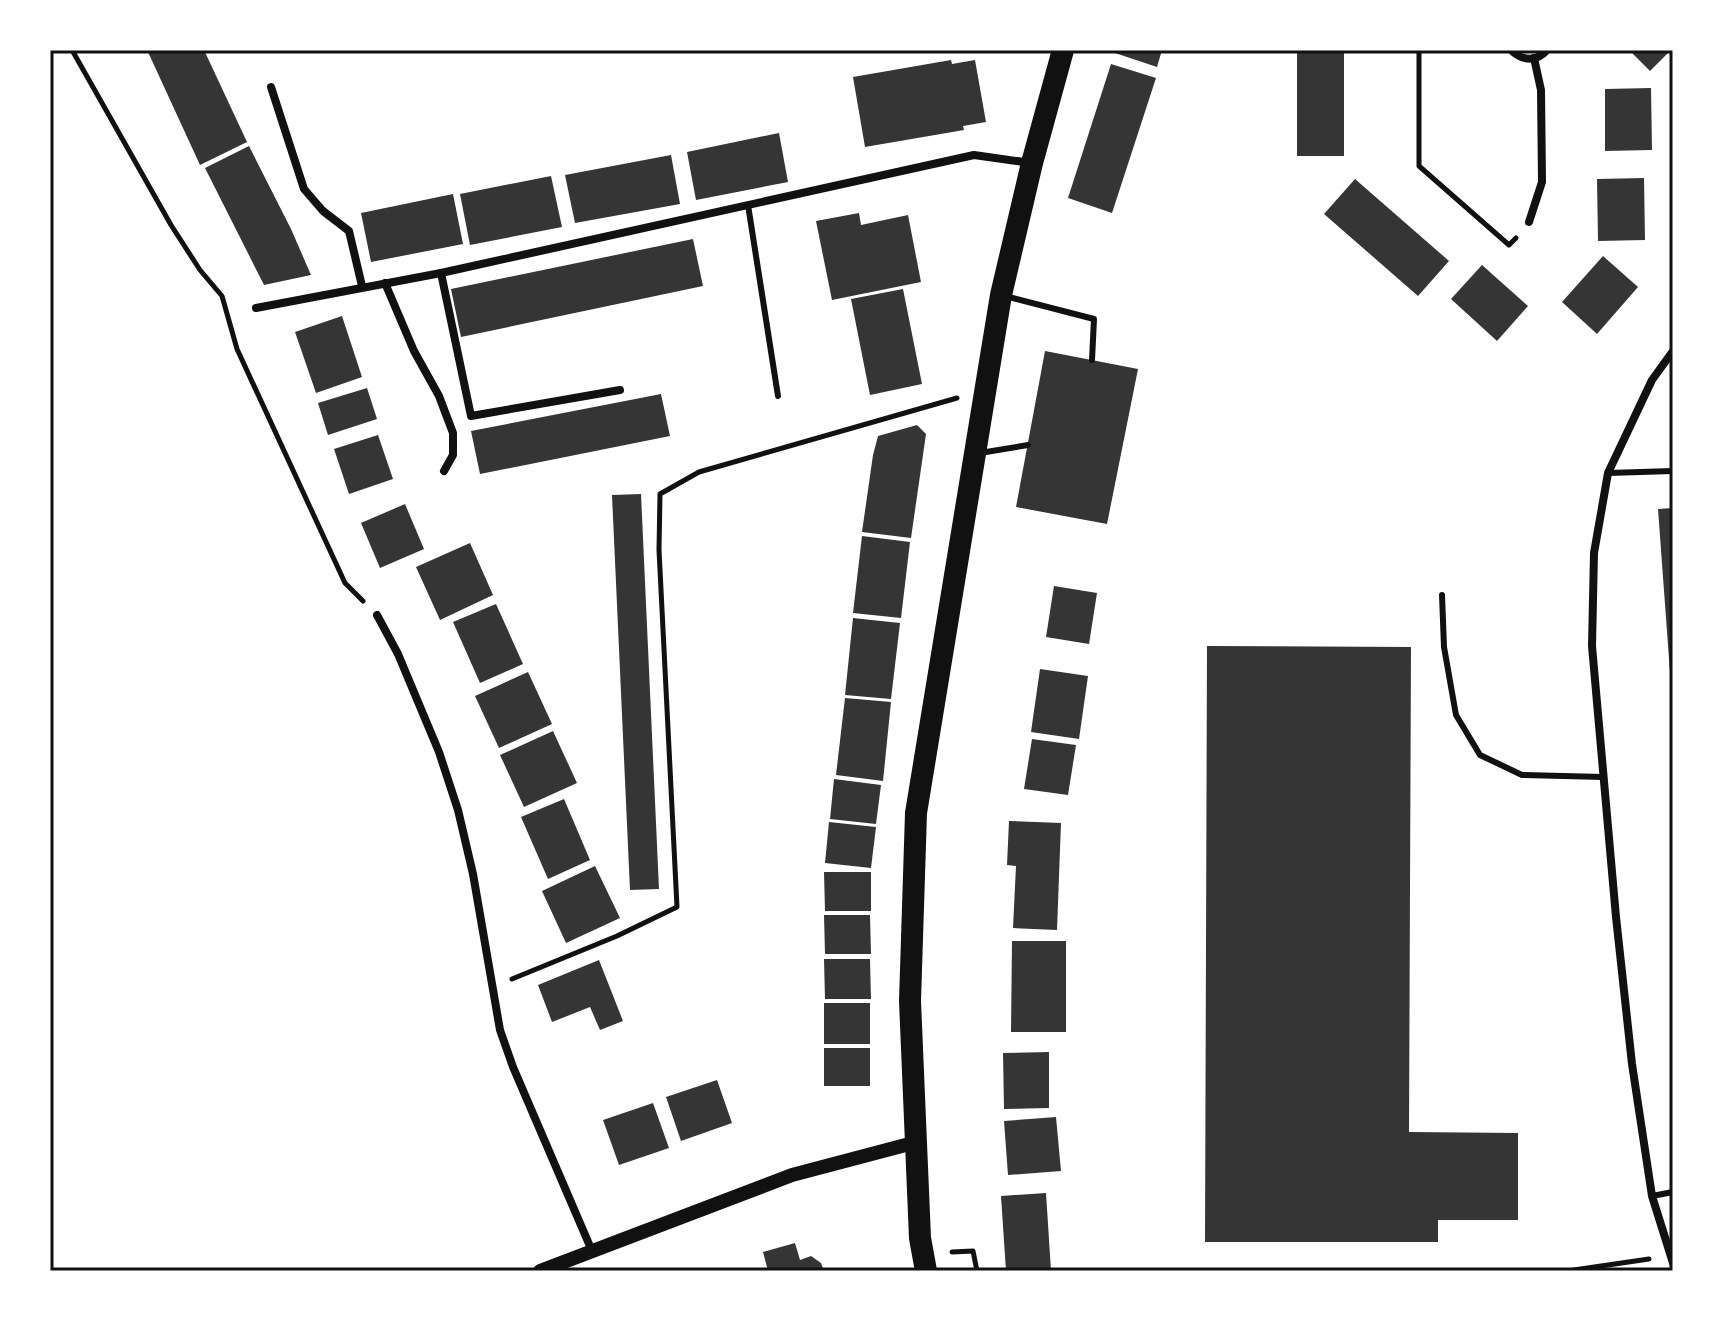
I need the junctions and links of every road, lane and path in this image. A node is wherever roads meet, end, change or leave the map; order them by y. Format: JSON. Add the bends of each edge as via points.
{"nodes":[{"id":1,"x":72,"y":50,"type":"edge"},
{"id":2,"x":1063,"y":50,"type":"edge"},
{"id":3,"x":1419,"y":50,"type":"edge"},
{"id":4,"x":1511,"y":50,"type":"edge"},
{"id":5,"x":1547,"y":50,"type":"edge"},
{"id":6,"x":1534,"y":58,"type":"junction"},
{"id":7,"x":271,"y":87,"type":"dead end"},
{"id":8,"x":1032,"y":163,"type":"junction"},
{"id":9,"x":748,"y":205,"type":"junction"},
{"id":10,"x":1529,"y":222,"type":"joint"},
{"id":11,"x":441,"y":273,"type":"junction"},
{"id":12,"x":385,"y":283,"type":"junction"},
{"id":13,"x":362,"y":286,"type":"junction"},
{"id":14,"x":1001,"y":295,"type":"junction"},
{"id":15,"x":256,"y":308,"type":"dead end"},
{"id":16,"x":1673,"y":351,"type":"edge"},
{"id":17,"x":1092,"y":360,"type":"dead end"},
{"id":18,"x":986,"y":389,"type":"junction"},
{"id":19,"x":620,"y":390,"type":"dead end"},
{"id":20,"x":778,"y":396,"type":"dead end"},
{"id":21,"x":1028,"y":445,"type":"dead end"},
{"id":22,"x":976,"y":454,"type":"junction"},
{"id":23,"x":444,"y":471,"type":"dead end"},
{"id":24,"x":1673,"y":471,"type":"edge"},
{"id":25,"x":1608,"y":473,"type":"junction"},
{"id":26,"x":1442,"y":595,"type":"dead end"},
{"id":27,"x":377,"y":615,"type":"joint"},
{"id":28,"x":1603,"y":777,"type":"junction"},
{"id":29,"x":493,"y":986,"type":"junction"},
{"id":30,"x":917,"y":1142,"type":"junction"},
{"id":31,"x":1673,"y":1192,"type":"edge"},
{"id":32,"x":1652,"y":1196,"type":"junction"},
{"id":33,"x":592,"y":1251,"type":"junction"},
{"id":34,"x":1672,"y":1260,"type":"edge"},
{"id":35,"x":924,"y":1262,"type":"edge"},
{"id":36,"x":540,"y":1271,"type":"edge"},
{"id":37,"x":977,"y":1271,"type":"edge"},
{"id":38,"x":1567,"y":1271,"type":"edge"}],
"edges":[{"from":1,"to":27,"type":"path","via":[[171,225],[222,296],[237,349],[345,583]]},
{"from":2,"to":8,"type":"highway"},
{"from":3,"to":10,"type":"path","via":[[1419,166],[1509,245]]},
{"from":4,"to":6,"type":"street","via":[[1524,59]]},
{"from":5,"to":6,"type":"street"},
{"from":6,"to":10,"type":"street","via":[[1541,90],[1542,182]]},
{"from":7,"to":13,"type":"street","via":[[304,189],[349,231]]},
{"from":8,"to":9,"type":"street","via":[[974,155]]},
{"from":8,"to":14,"type":"highway"},
{"from":9,"to":11,"type":"street"},
{"from":9,"to":20,"type":"lane"},
{"from":11,"to":12,"type":"street"},
{"from":11,"to":19,"type":"street","via":[[471,416]]},
{"from":12,"to":13,"type":"street"},
{"from":12,"to":23,"type":"street","via":[[453,433],[453,455]]},
{"from":13,"to":15,"type":"street"},
{"from":14,"to":17,"type":"lane","via":[[1094,319]]},
{"from":14,"to":18,"type":"highway"},
{"from":16,"to":25,"type":"street","via":[[1652,380]]},
{"from":18,"to":22,"type":"highway"},
{"from":18,"to":29,"type":"path","via":[[699,472],[660,494],[677,907]]},
{"from":21,"to":22,"type":"lane"},
{"from":22,"to":30,"type":"highway","via":[[916,813],[910,1001]]},
{"from":24,"to":25,"type":"lane"},
{"from":25,"to":28,"type":"street","via":[[1594,553],[1592,631]]},
{"from":26,"to":28,"type":"lane","via":[[1444,647],[1456,715],[1480,755],[1522,775]]},
{"from":27,"to":29,"type":"street","via":[[439,752],[458,810]]},
{"from":28,"to":32,"type":"street","via":[[1632,1064]]},
{"from":29,"to":33,"type":"street","via":[[513,1067]]},
{"from":30,"to":33,"type":"street","via":[[792,1175]]},
{"from":30,"to":35,"type":"highway"},
{"from":31,"to":32,"type":"lane"},
{"from":32,"to":34,"type":"street"},
{"from":33,"to":36,"type":"street"},
{"from":34,"to":38,"type":"path"},
{"from":35,"to":37,"type":"path","via":[[973,1251]]}]}
